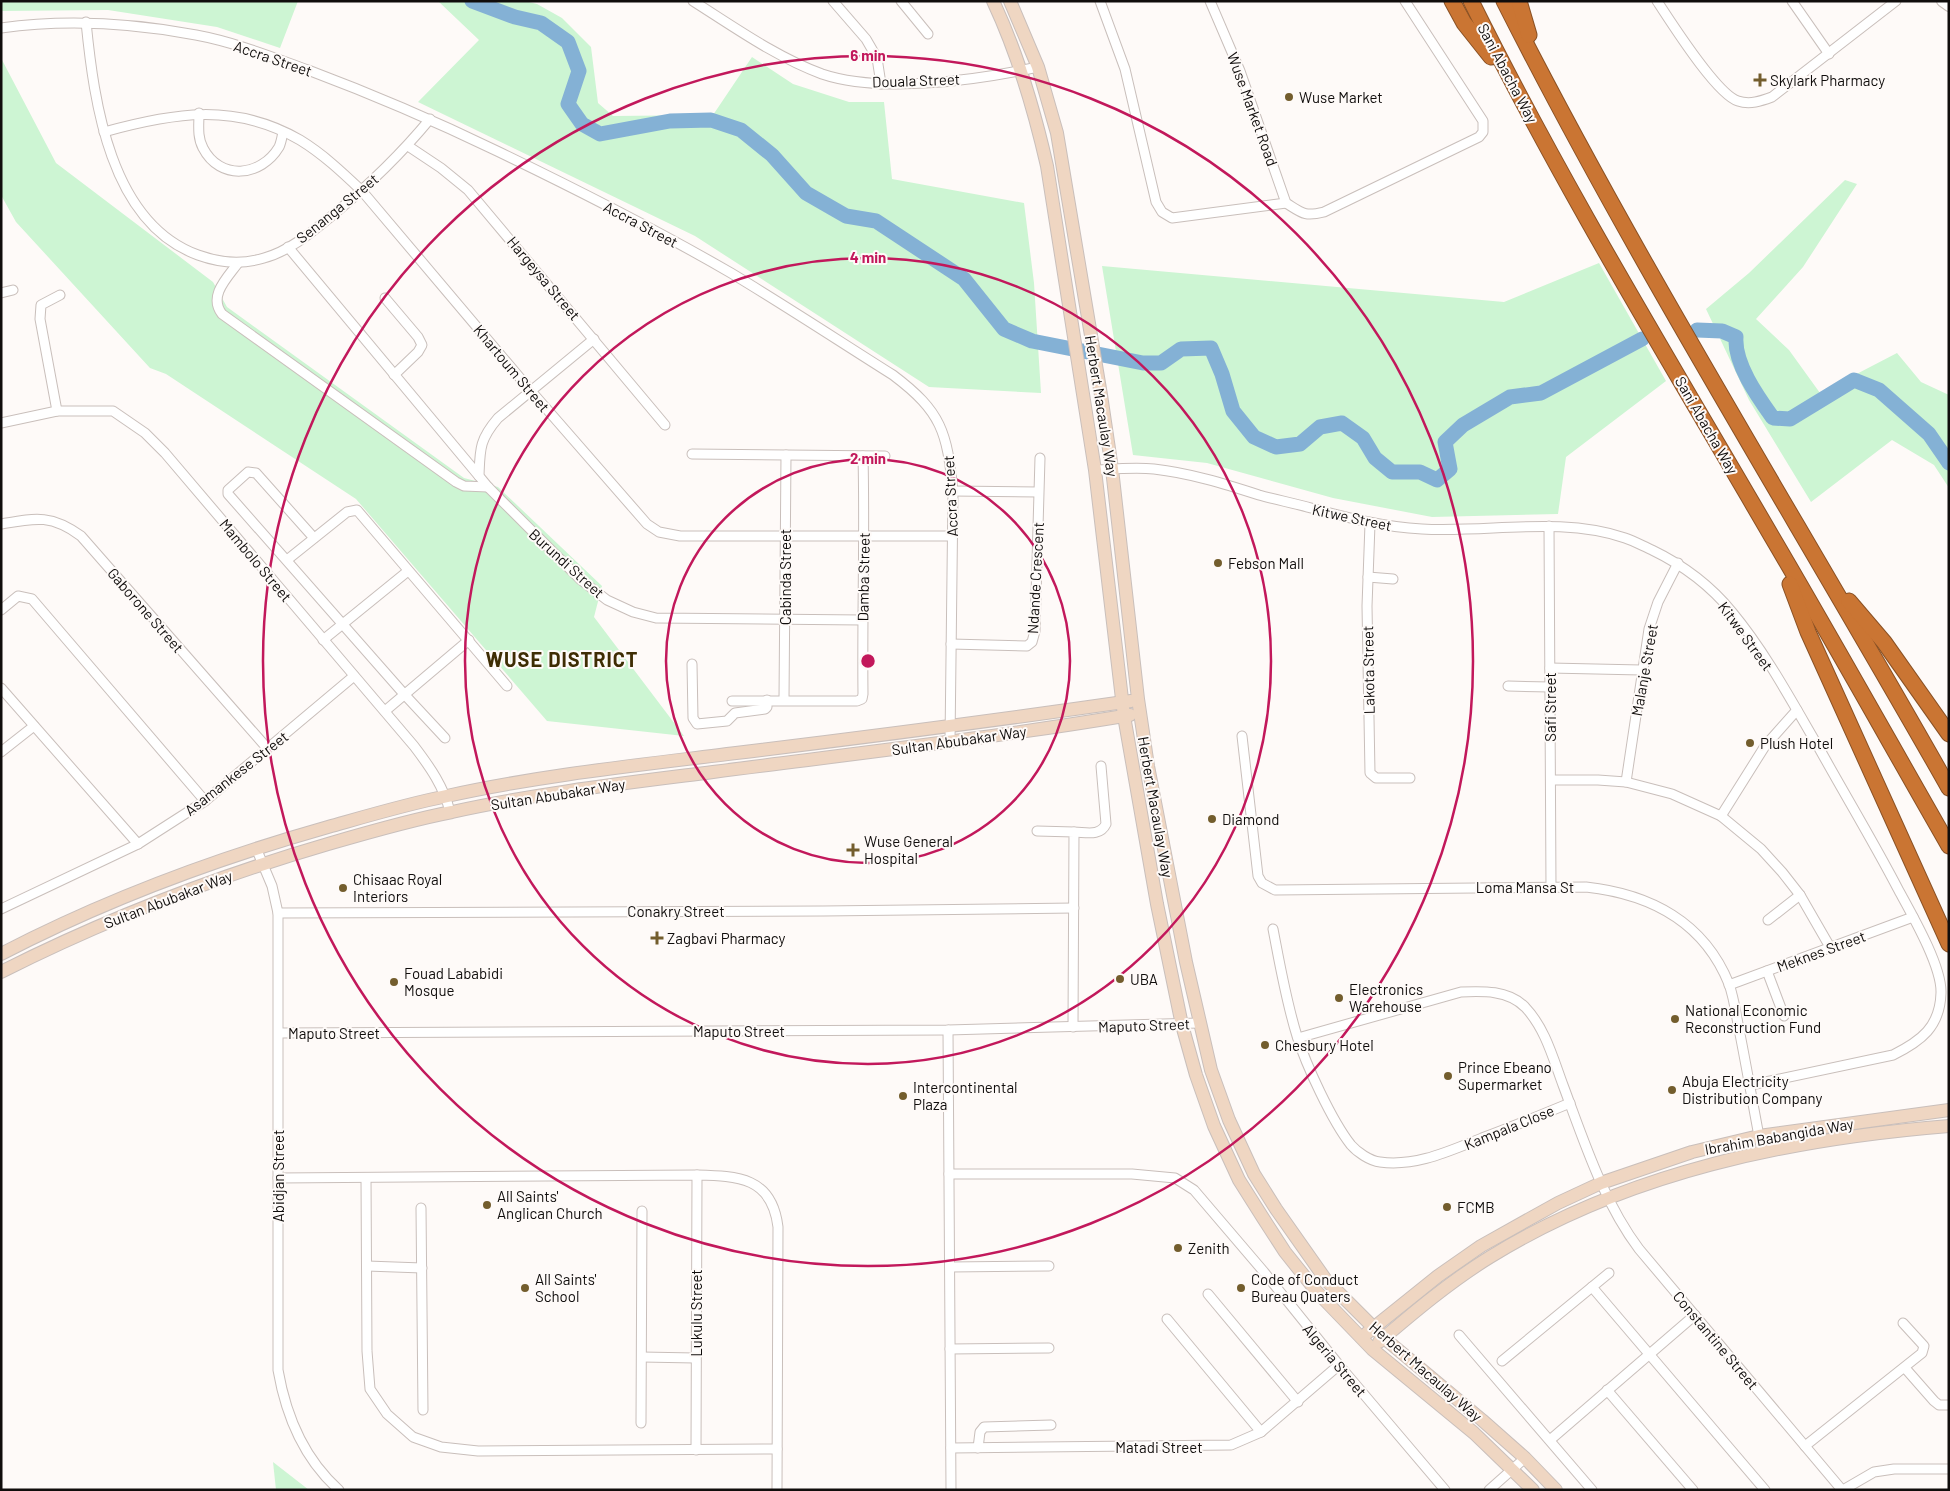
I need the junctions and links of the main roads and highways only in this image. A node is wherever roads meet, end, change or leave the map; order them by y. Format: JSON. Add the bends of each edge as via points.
{"nodes":[{"id":1,"x":993,"y":1,"type":"edge"},
{"id":2,"x":1010,"y":1,"type":"edge"},
{"id":3,"x":1452,"y":1,"type":"edge"},
{"id":4,"x":1471,"y":1,"type":"edge"},
{"id":5,"x":1504,"y":1,"type":"edge"},
{"id":6,"x":1519,"y":1,"type":"edge"},
{"id":7,"x":1510,"y":81,"type":"junction"},
{"id":8,"x":1548,"y":88,"type":"junction"},
{"id":9,"x":1774,"y":540,"type":"junction"},
{"id":10,"x":1824,"y":573,"type":"junction"},
{"id":11,"x":1138,"y":700,"type":"junction"},
{"id":12,"x":1122,"y":702,"type":"junction"},
{"id":13,"x":1140,"y":713,"type":"junction"},
{"id":14,"x":1124,"y":716,"type":"junction"},
{"id":15,"x":1949,"y":734,"type":"edge"},
{"id":16,"x":1949,"y":788,"type":"edge"},
{"id":17,"x":1949,"y":846,"type":"edge"},
{"id":18,"x":1949,"y":944,"type":"edge"},
{"id":19,"x":1,"y":954,"type":"edge"},
{"id":20,"x":1,"y":972,"type":"edge"},
{"id":21,"x":1949,"y":1110,"type":"edge"},
{"id":22,"x":1949,"y":1126,"type":"edge"},
{"id":23,"x":1373,"y":1328,"type":"junction"},
{"id":24,"x":1361,"y":1338,"type":"junction"},
{"id":25,"x":1384,"y":1338,"type":"junction"},
{"id":26,"x":1372,"y":1349,"type":"junction"},
{"id":27,"x":1533,"y":1490,"type":"edge"},
{"id":28,"x":1556,"y":1490,"type":"edge"}],
"edges":[{"from":1,"to":12,"type":"main road","name":"Herbert Macaulay Way","via":[[1022,70],[1047,166],[1095,470]]},
{"from":2,"to":11,"type":"main road","name":"Herbert Macaulay Way","via":[[1038,67],[1057,133],[1112,469]]},
{"from":3,"to":7,"type":"highway","via":[[1464,22]]},
{"from":4,"to":7,"type":"highway","name":"Sani Abacha Way"},
{"from":5,"to":8,"type":"highway","name":"Sani Abacha Way"},
{"from":6,"to":8,"type":"highway"},
{"from":7,"to":9,"type":"highway","name":"Sani Abacha Way","via":[[1615,269]]},
{"from":8,"to":10,"type":"highway","name":"Sani Abacha Way","via":[[1640,255]]},
{"from":9,"to":17,"type":"highway","name":"Sani Abacha Way"},
{"from":9,"to":18,"type":"highway","via":[[1808,632]]},
{"from":10,"to":15,"type":"highway","via":[[1884,642]]},
{"from":10,"to":16,"type":"highway","name":"Sani Abacha Way"},
{"from":11,"to":12,"type":"main road","name":"Sultan Abubakar Way"},
{"from":11,"to":13,"type":"main road","name":"Herbert Macaulay Way"},
{"from":12,"to":14,"type":"main road","name":"Herbert Macaulay Way"},
{"from":12,"to":19,"type":"main road","name":"Sultan Abubakar Way","via":[[634,766],[446,796],[256,848],[164,880]]},
{"from":13,"to":14,"type":"main road","name":"Sultan Abubakar Way"},
{"from":13,"to":23,"type":"main road","name":"Herbert Macaulay Way","via":[[1170,882],[1210,1070],[1254,1174],[1326,1280]]},
{"from":14,"to":20,"type":"main road","name":"Sultan Abubakar Way","via":[[950,742],[596,787],[450,812],[263,863],[179,892]]},
{"from":14,"to":24,"type":"main road","name":"Herbert Macaulay Way","via":[[1182,1025],[1214,1126],[1240,1180],[1285,1252],[1317,1292]]},
{"from":21,"to":23,"type":"main road","name":"Ibrahim Babangida Way","via":[[1759,1136],[1692,1152],[1601,1183],[1481,1246]]},
{"from":22,"to":25,"type":"main road","name":"Ibrahim Babangida Way","via":[[1864,1135],[1762,1152],[1692,1169],[1607,1198],[1489,1257]]},
{"from":23,"to":24,"type":"main road","name":"Ibrahim Babangida Way"},
{"from":23,"to":25,"type":"main road","name":"Herbert Macaulay Way"},
{"from":24,"to":26,"type":"main road","name":"Herbert Macaulay Way"},
{"from":25,"to":26,"type":"main road","name":"Ibrahim Babangida Way"},
{"from":25,"to":28,"type":"main road","name":"Herbert Macaulay Way","via":[[1525,1458]]},
{"from":26,"to":27,"type":"main road","name":"Herbert Macaulay Way","via":[[1474,1433]]}]}
